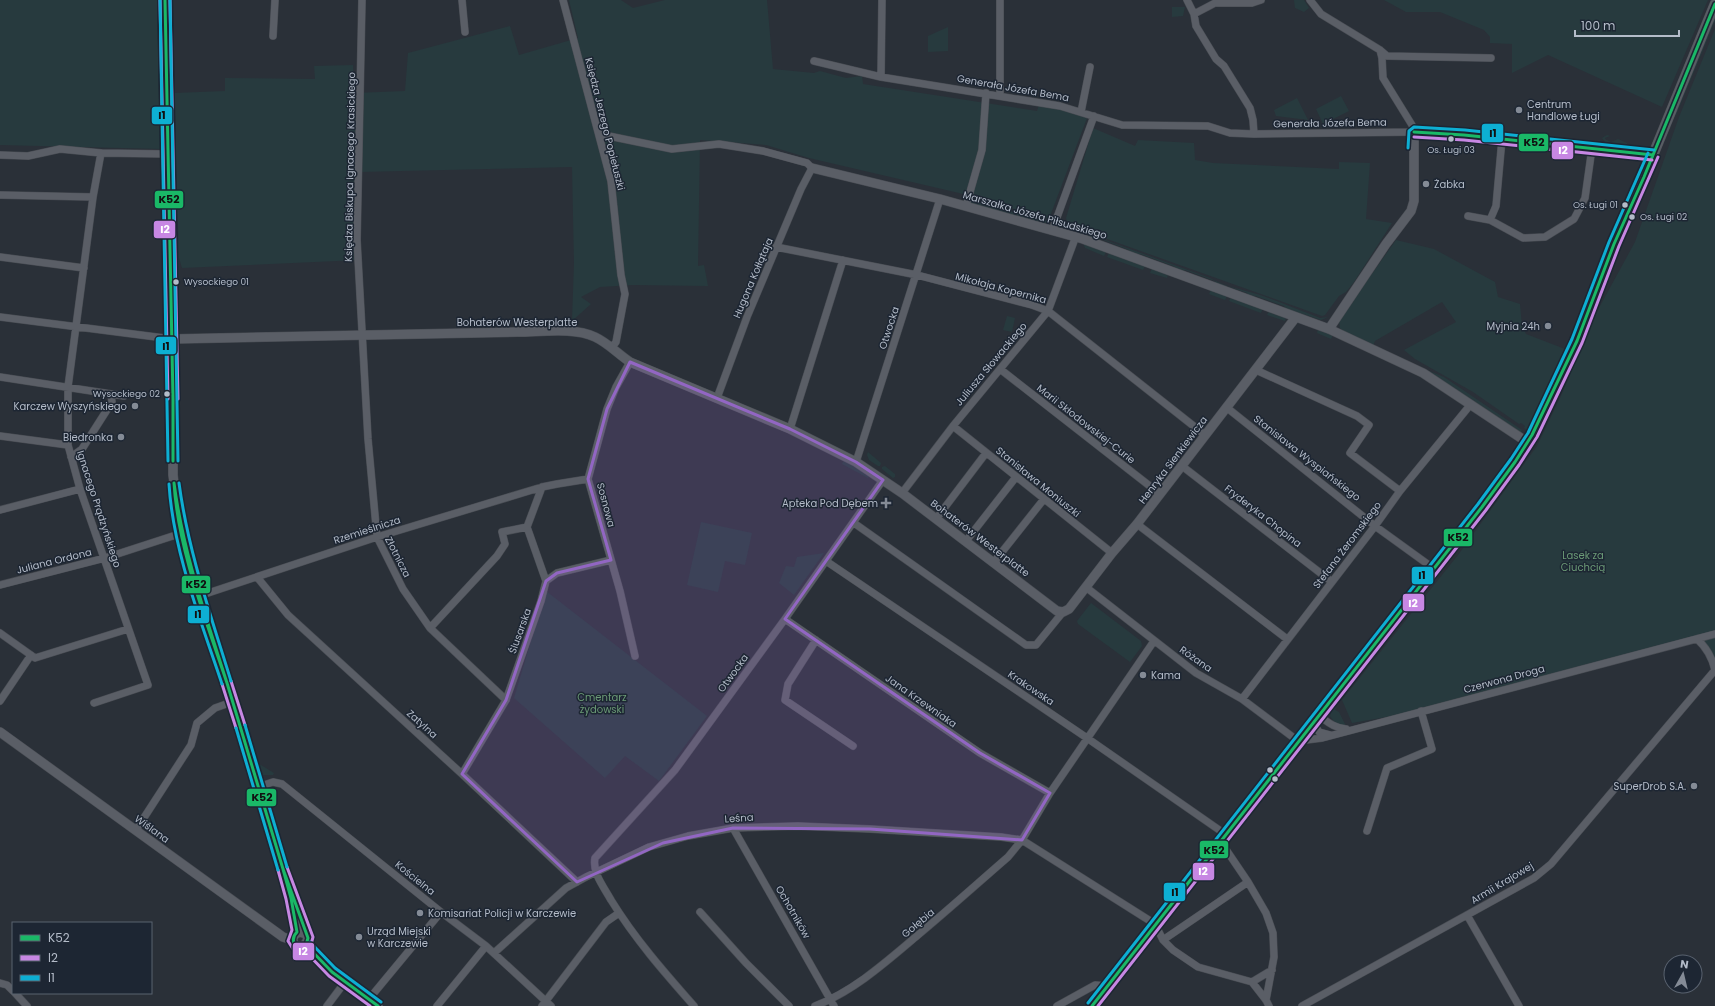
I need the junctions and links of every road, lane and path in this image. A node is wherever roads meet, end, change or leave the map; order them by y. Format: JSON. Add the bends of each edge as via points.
{"nodes":[{"id":1,"x":165,"y":0,"type":"edge"},
{"id":2,"x":275,"y":0,"type":"edge"},
{"id":3,"x":362,"y":0,"type":"edge"},
{"id":4,"x":462,"y":0,"type":"edge"},
{"id":5,"x":563,"y":0,"type":"edge"},
{"id":6,"x":882,"y":0,"type":"edge"},
{"id":7,"x":1000,"y":0,"type":"edge"},
{"id":8,"x":1187,"y":0,"type":"edge"},
{"id":9,"x":1261,"y":0,"type":"edge"},
{"id":10,"x":1310,"y":0,"type":"edge"},
{"id":11,"x":1715,"y":4,"type":"edge"},
{"id":12,"x":1194,"y":14,"type":"junction"},
{"id":13,"x":465,"y":32,"type":"dead end"},
{"id":14,"x":273,"y":36,"type":"dead end"},
{"id":15,"x":1380,"y":50,"type":"junction"},
{"id":16,"x":1491,"y":58,"type":"dead end"},
{"id":17,"x":814,"y":61,"type":"dead end"},
{"id":18,"x":1090,"y":67,"type":"dead end"},
{"id":19,"x":881,"y":77,"type":"junction"},
{"id":20,"x":986,"y":93,"type":"junction"},
{"id":21,"x":1000,"y":96,"type":"junction"},
{"id":22,"x":1082,"y":112,"type":"junction"},
{"id":23,"x":1094,"y":116,"type":"junction"},
{"id":24,"x":1414,"y":132,"type":"junction"},
{"id":25,"x":599,"y":134,"type":"junction"},
{"id":26,"x":1254,"y":134,"type":"junction"},
{"id":27,"x":1502,"y":139,"type":"junction"},
{"id":28,"x":1592,"y":148,"type":"junction"},
{"id":29,"x":101,"y":153,"type":"junction"},
{"id":30,"x":168,"y":154,"type":"junction"},
{"id":31,"x":0,"y":155,"type":"edge"},
{"id":32,"x":1653,"y":155,"type":"junction"},
{"id":33,"x":812,"y":168,"type":"junction"},
{"id":34,"x":0,"y":195,"type":"edge"},
{"id":35,"x":93,"y":197,"type":"junction"},
{"id":36,"x":940,"y":199,"type":"junction"},
{"id":37,"x":966,"y":206,"type":"junction"},
{"id":38,"x":1468,"y":216,"type":"dead end"},
{"id":39,"x":1490,"y":220,"type":"junction"},
{"id":40,"x":1052,"y":231,"type":"junction"},
{"id":41,"x":1076,"y":236,"type":"junction"},
{"id":42,"x":776,"y":247,"type":"junction"},
{"id":43,"x":0,"y":257,"type":"edge"},
{"id":44,"x":843,"y":260,"type":"junction"},
{"id":45,"x":84,"y":268,"type":"junction"},
{"id":46,"x":917,"y":275,"type":"junction"},
{"id":47,"x":1048,"y":311,"type":"junction"},
{"id":48,"x":0,"y":317,"type":"edge"},
{"id":49,"x":1296,"y":317,"type":"junction"},
{"id":50,"x":77,"y":327,"type":"junction"},
{"id":51,"x":1329,"y":329,"type":"junction"},
{"id":52,"x":363,"y":334,"type":"junction"},
{"id":53,"x":172,"y":339,"type":"junction"},
{"id":54,"x":612,"y":348,"type":"junction"},
{"id":55,"x":630,"y":362,"type":"junction"},
{"id":56,"x":1000,"y":369,"type":"junction"},
{"id":57,"x":1256,"y":370,"type":"junction"},
{"id":58,"x":0,"y":377,"type":"edge"},
{"id":59,"x":68,"y":386,"type":"junction"},
{"id":60,"x":111,"y":395,"type":"junction"},
{"id":61,"x":124,"y":396,"type":"dead end"},
{"id":62,"x":717,"y":398,"type":"junction"},
{"id":63,"x":1471,"y":404,"type":"junction"},
{"id":64,"x":1226,"y":407,"type":"junction"},
{"id":65,"x":953,"y":426,"type":"junction"},
{"id":66,"x":790,"y":429,"type":"junction"},
{"id":67,"x":1205,"y":435,"type":"junction"},
{"id":68,"x":0,"y":436,"type":"edge"},
{"id":69,"x":1527,"y":442,"type":"junction"},
{"id":70,"x":68,"y":445,"type":"junction"},
{"id":71,"x":986,"y":453,"type":"junction"},
{"id":72,"x":70,"y":457,"type":"junction"},
{"id":73,"x":856,"y":462,"type":"junction"},
{"id":74,"x":1182,"y":466,"type":"junction"},
{"id":75,"x":1016,"y":476,"type":"junction"},
{"id":76,"x":588,"y":479,"type":"junction"},
{"id":77,"x":883,"y":480,"type":"junction"},
{"id":78,"x":542,"y":488,"type":"junction"},
{"id":79,"x":80,"y":490,"type":"junction"},
{"id":80,"x":1400,"y":491,"type":"junction"},
{"id":81,"x":902,"y":493,"type":"junction"},
{"id":82,"x":1160,"y":494,"type":"junction"},
{"id":83,"x":1044,"y":499,"type":"junction"},
{"id":84,"x":0,"y":510,"type":"edge"},
{"id":85,"x":936,"y":519,"type":"junction"},
{"id":86,"x":854,"y":523,"type":"junction"},
{"id":87,"x":1137,"y":524,"type":"junction"},
{"id":88,"x":1375,"y":526,"type":"junction"},
{"id":89,"x":527,"y":527,"type":"junction"},
{"id":90,"x":182,"y":533,"type":"junction"},
{"id":91,"x":377,"y":537,"type":"junction"},
{"id":92,"x":966,"y":541,"type":"junction"},
{"id":93,"x":1112,"y":553,"type":"junction"},
{"id":94,"x":105,"y":558,"type":"junction"},
{"id":95,"x":611,"y":560,"type":"junction"},
{"id":96,"x":826,"y":561,"type":"junction"},
{"id":97,"x":994,"y":562,"type":"junction"},
{"id":98,"x":1433,"y":568,"type":"junction"},
{"id":99,"x":257,"y":577,"type":"junction"},
{"id":100,"x":546,"y":581,"type":"junction"},
{"id":101,"x":1332,"y":582,"type":"junction"},
{"id":102,"x":0,"y":586,"type":"edge"},
{"id":103,"x":1087,"y":588,"type":"junction"},
{"id":104,"x":199,"y":596,"type":"junction"},
{"id":105,"x":1063,"y":612,"type":"junction"},
{"id":106,"x":786,"y":619,"type":"junction"},
{"id":107,"x":430,"y":628,"type":"junction"},
{"id":108,"x":128,"y":629,"type":"junction"},
{"id":109,"x":0,"y":633,"type":"edge"},
{"id":110,"x":1715,"y":634,"type":"edge"},
{"id":111,"x":1287,"y":639,"type":"junction"},
{"id":112,"x":1697,"y":639,"type":"junction"},
{"id":113,"x":816,"y":640,"type":"junction"},
{"id":114,"x":1154,"y":641,"type":"junction"},
{"id":115,"x":31,"y":656,"type":"junction"},
{"id":116,"x":635,"y":656,"type":"dead end"},
{"id":117,"x":1715,"y":670,"type":"edge"},
{"id":118,"x":1242,"y":699,"type":"junction"},
{"id":119,"x":506,"y":700,"type":"junction"},
{"id":120,"x":0,"y":701,"type":"edge"},
{"id":121,"x":232,"y":702,"type":"junction"},
{"id":122,"x":94,"y":703,"type":"dead end"},
{"id":123,"x":1421,"y":711,"type":"junction"},
{"id":124,"x":1316,"y":719,"type":"junction"},
{"id":125,"x":1348,"y":730,"type":"junction"},
{"id":126,"x":0,"y":732,"type":"edge"},
{"id":127,"x":1330,"y":735,"type":"junction"},
{"id":128,"x":1086,"y":738,"type":"junction"},
{"id":129,"x":1298,"y":741,"type":"junction"},
{"id":130,"x":853,"y":746,"type":"dead end"},
{"id":131,"x":462,"y":774,"type":"junction"},
{"id":132,"x":258,"y":787,"type":"junction"},
{"id":133,"x":1050,"y":793,"type":"junction"},
{"id":134,"x":734,"y":828,"type":"junction"},
{"id":135,"x":136,"y":830,"type":"junction"},
{"id":136,"x":1367,"y":831,"type":"dead end"},
{"id":137,"x":1224,"y":834,"type":"junction"},
{"id":138,"x":1022,"y":840,"type":"junction"},
{"id":139,"x":1218,"y":843,"type":"junction"},
{"id":140,"x":596,"y":872,"type":"junction"},
{"id":141,"x":577,"y":882,"type":"junction"},
{"id":142,"x":1248,"y":882,"type":"junction"},
{"id":143,"x":441,"y":912,"type":"junction"},
{"id":144,"x":700,"y":912,"type":"dead end"},
{"id":145,"x":619,"y":913,"type":"junction"},
{"id":146,"x":1467,"y":915,"type":"junction"},
{"id":147,"x":1154,"y":924,"type":"junction"},
{"id":148,"x":298,"y":935,"type":"junction"},
{"id":149,"x":1163,"y":940,"type":"junction"},
{"id":150,"x":306,"y":945,"type":"junction"},
{"id":151,"x":486,"y":946,"type":"junction"},
{"id":152,"x":494,"y":953,"type":"junction"},
{"id":153,"x":1272,"y":970,"type":"junction"},
{"id":154,"x":345,"y":982,"type":"junction"},
{"id":155,"x":1252,"y":982,"type":"junction"},
{"id":156,"x":0,"y":983,"type":"edge"},
{"id":157,"x":1108,"y":986,"type":"junction"},
{"id":158,"x":12,"y":990,"type":"edge"},
{"id":159,"x":16,"y":994,"type":"edge"},
{"id":160,"x":369,"y":999,"type":"junction"},
{"id":161,"x":833,"y":1003,"type":"edge"},
{"id":162,"x":1268,"y":1003,"type":"edge"},
{"id":163,"x":546,"y":1004,"type":"edge"},
{"id":164,"x":27,"y":1006,"type":"edge"},
{"id":165,"x":327,"y":1006,"type":"edge"},
{"id":166,"x":378,"y":1006,"type":"edge"},
{"id":167,"x":437,"y":1006,"type":"edge"},
{"id":168,"x":694,"y":1006,"type":"edge"},
{"id":169,"x":789,"y":1006,"type":"edge"},
{"id":170,"x":815,"y":1006,"type":"edge"},
{"id":171,"x":1056,"y":1006,"type":"edge"},
{"id":172,"x":1092,"y":1006,"type":"edge"},
{"id":173,"x":1302,"y":1006,"type":"edge"},
{"id":174,"x":1519,"y":1006,"type":"edge"}],
"edges":[{"from":1,"to":30,"type":"street"},
{"from":2,"to":14,"type":"street"},
{"from":3,"to":52,"type":"street","name":"Księdza Biskupa Ignacego Krasickiego","via":[[357,240]]},
{"from":4,"to":13,"type":"street"},
{"from":5,"to":25,"type":"street","name":"Księdza Jerzego Popiełuszki"},
{"from":6,"to":19,"type":"street"},
{"from":7,"to":21,"type":"street"},
{"from":8,"to":12,"type":"street"},
{"from":9,"to":12,"type":"street","via":[[1252,3],[1214,3]]},
{"from":10,"to":15,"type":"street","via":[[1321,14]]},
{"from":11,"to":32,"type":"main road"},
{"from":12,"to":26,"type":"street","via":[[1196,26],[1250,108]]},
{"from":15,"to":16,"type":"street","via":[[1387,56]]},
{"from":15,"to":24,"type":"street","via":[[1383,78]]},
{"from":17,"to":19,"type":"street","name":"Generała Józefa Bema"},
{"from":18,"to":22,"type":"street"},
{"from":19,"to":20,"type":"street","name":"Generała Józefa Bema"},
{"from":20,"to":21,"type":"street","name":"Generała Józefa Bema"},
{"from":20,"to":37,"type":"street","via":[[982,150]]},
{"from":21,"to":22,"type":"street","name":"Generała Józefa Bema"},
{"from":22,"to":23,"type":"street","name":"Generała Józefa Bema"},
{"from":23,"to":26,"type":"street","name":"Generała Józefa Bema","via":[[1122,124],[1208,126],[1230,133]]},
{"from":23,"to":40,"type":"street"},
{"from":24,"to":26,"type":"street","name":"Generała Józefa Bema"},
{"from":24,"to":27,"type":"street","name":"Generała Józefa Bema"},
{"from":24,"to":51,"type":"street","via":[[1414,201],[1411,211]]},
{"from":25,"to":33,"type":"street","name":"Marszałka Józefa Piłsudskiego","via":[[672,149],[719,144],[763,151],[807,163]]},
{"from":25,"to":54,"type":"street","name":"Księdza Jerzego Popiełuszki","via":[[611,181],[625,294],[616,342]]},
{"from":27,"to":28,"type":"street","name":"Generała Józefa Bema"},
{"from":27,"to":39,"type":"street","via":[[1496,206]]},
{"from":28,"to":32,"type":"street","name":"Generała Józefa Bema"},
{"from":28,"to":39,"type":"street","via":[[1584,198],[1574,219],[1545,237],[1523,238]]},
{"from":29,"to":30,"type":"street"},
{"from":29,"to":31,"type":"street","via":[[60,149],[28,156]]},
{"from":29,"to":35,"type":"street","name":"Ignacego Prądzyńskiego"},
{"from":30,"to":53,"type":"street"},
{"from":32,"to":69,"type":"main road","via":[[1614,244],[1577,341]]},
{"from":33,"to":36,"type":"street","name":"Marszałka Józefa Piłsudskiego"},
{"from":33,"to":42,"type":"street","name":"Hugona Kołłątaja"},
{"from":34,"to":35,"type":"street"},
{"from":35,"to":45,"type":"street","name":"Ignacego Prądzyńskiego"},
{"from":36,"to":37,"type":"street","name":"Marszałka Józefa Piłsudskiego"},
{"from":36,"to":46,"type":"street","name":"Otwocka"},
{"from":37,"to":40,"type":"street","name":"Marszałka Józefa Piłsudskiego"},
{"from":38,"to":39,"type":"street"},
{"from":40,"to":41,"type":"street","name":"Marszałka Józefa Piłsudskiego"},
{"from":41,"to":47,"type":"street","name":"Juliusza Słowackiego"},
{"from":41,"to":49,"type":"street","name":"Marszałka Józefa Piłsudskiego"},
{"from":42,"to":44,"type":"street","name":"Mikołaja Kopernika"},
{"from":42,"to":62,"type":"street","name":"Hugona Kołłątaja","via":[[746,317]]},
{"from":43,"to":45,"type":"street"},
{"from":44,"to":46,"type":"street","name":"Mikołaja Kopernika"},
{"from":44,"to":66,"type":"street"},
{"from":45,"to":50,"type":"street","name":"Ignacego Prądzyńskiego"},
{"from":46,"to":47,"type":"street","name":"Mikołaja Kopernika"},
{"from":46,"to":73,"type":"street","name":"Otwocka"},
{"from":47,"to":56,"type":"street","name":"Juliusza Słowackiego"},
{"from":47,"to":67,"type":"street","name":"Mikołaja Kopernika"},
{"from":48,"to":50,"type":"street"},
{"from":49,"to":51,"type":"street","name":"Marszałka Józefa Piłsudskiego"},
{"from":49,"to":57,"type":"street","name":"Henryka Sienkiewicza"},
{"from":50,"to":53,"type":"street"},
{"from":50,"to":59,"type":"street","name":"Ignacego Prądzyńskiego"},
{"from":51,"to":63,"type":"street","name":"Marszałka Józefa Piłsudskiego","via":[[1423,373]]},
{"from":52,"to":53,"type":"street","name":"Bohaterów Westerplatte"},
{"from":52,"to":54,"type":"street","name":"Bohaterów Westerplatte","via":[[572,332],[594,336]]},
{"from":52,"to":91,"type":"street","name":"Złotnicza","via":[[368,439]]},
{"from":53,"to":90,"type":"street","via":[[173,475]]},
{"from":54,"to":55,"type":"street","name":"Bohaterów Westerplatte"},
{"from":55,"to":62,"type":"street","name":"Bohaterów Westerplatte"},
{"from":55,"to":76,"type":"street","name":"Sosnowa","via":[[607,409]]},
{"from":56,"to":65,"type":"street","name":"Juliusza Słowackiego"},
{"from":56,"to":82,"type":"street","name":"Marii Skłodowskiej-Curie"},
{"from":57,"to":64,"type":"street","name":"Henryka Sienkiewicza"},
{"from":57,"to":80,"type":"street","via":[[1357,416],[1369,425],[1350,453]]},
{"from":58,"to":59,"type":"street"},
{"from":59,"to":60,"type":"street"},
{"from":59,"to":70,"type":"street","name":"Ignacego Prądzyńskiego"},
{"from":60,"to":61,"type":"street"},
{"from":60,"to":72,"type":"street","via":[[112,402],[82,449]]},
{"from":62,"to":66,"type":"street","name":"Bohaterów Westerplatte"},
{"from":63,"to":69,"type":"street","name":"Marszałka Józefa Piłsudskiego"},
{"from":63,"to":80,"type":"street","name":"Stefana Żeromskiego"},
{"from":64,"to":67,"type":"street","name":"Henryka Sienkiewicza"},
{"from":64,"to":88,"type":"street","name":"Stanisława Wyspiańskiego"},
{"from":65,"to":71,"type":"street","name":"Stanisława Moniuszki"},
{"from":65,"to":81,"type":"street","name":"Juliusza Słowackiego"},
{"from":66,"to":73,"type":"street","name":"Bohaterów Westerplatte"},
{"from":67,"to":74,"type":"street","name":"Henryka Sienkiewicza"},
{"from":68,"to":70,"type":"street"},
{"from":69,"to":98,"type":"main road","via":[[1499,484]]},
{"from":70,"to":72,"type":"street","name":"Ignacego Prądzyńskiego"},
{"from":71,"to":75,"type":"street","name":"Stanisława Moniuszki"},
{"from":71,"to":85,"type":"street"},
{"from":72,"to":79,"type":"street","name":"Ignacego Prądzyńskiego"},
{"from":73,"to":77,"type":"street","name":"Bohaterów Westerplatte"},
{"from":74,"to":82,"type":"street","name":"Henryka Sienkiewicza"},
{"from":74,"to":101,"type":"street","name":"Fryderyka Chopina"},
{"from":75,"to":83,"type":"street","name":"Stanisława Moniuszki"},
{"from":75,"to":92,"type":"street"},
{"from":76,"to":78,"type":"street","name":"Rzemieślnicza"},
{"from":76,"to":95,"type":"street","name":"Sosnowa"},
{"from":77,"to":81,"type":"street","name":"Bohaterów Westerplatte"},
{"from":77,"to":86,"type":"street","name":"Otwocka"},
{"from":78,"to":89,"type":"street"},
{"from":78,"to":91,"type":"street","name":"Rzemieślnicza"},
{"from":79,"to":84,"type":"street"},
{"from":79,"to":94,"type":"street","name":"Ignacego Prądzyńskiego"},
{"from":80,"to":88,"type":"street","name":"Stefana Żeromskiego"},
{"from":81,"to":85,"type":"street","name":"Bohaterów Westerplatte"},
{"from":82,"to":87,"type":"street","name":"Henryka Sienkiewicza"},
{"from":83,"to":93,"type":"street","name":"Stanisława Moniuszki"},
{"from":83,"to":97,"type":"street"},
{"from":85,"to":92,"type":"street","name":"Bohaterów Westerplatte"},
{"from":86,"to":96,"type":"street","name":"Otwocka"},
{"from":86,"to":105,"type":"street","via":[[1026,645],[1036,645]]},
{"from":87,"to":93,"type":"street","name":"Henryka Sienkiewicza"},
{"from":87,"to":111,"type":"street"},
{"from":88,"to":98,"type":"street","name":"Stanisława Wyspiańskiego"},
{"from":88,"to":101,"type":"street","name":"Stefana Żeromskiego"},
{"from":89,"to":100,"type":"street"},
{"from":89,"to":107,"type":"street","via":[[502,532],[505,544],[497,556]]},
{"from":90,"to":94,"type":"street","name":"Juliana Ordona"},
{"from":90,"to":104,"type":"street"},
{"from":91,"to":99,"type":"street","name":"Rzemieślnicza"},
{"from":91,"to":107,"type":"street","name":"Złotnicza","via":[[403,589]]},
{"from":92,"to":97,"type":"street","name":"Bohaterów Westerplatte"},
{"from":93,"to":103,"type":"street","name":"Henryka Sienkiewicza"},
{"from":94,"to":102,"type":"street","name":"Juliana Ordona"},
{"from":94,"to":108,"type":"street","name":"Ignacego Prądzyńskiego"},
{"from":95,"to":100,"type":"street","via":[[557,573]]},
{"from":95,"to":116,"type":"street","name":"Sosnowa"},
{"from":96,"to":106,"type":"street","name":"Otwocka"},
{"from":96,"to":128,"type":"street","name":"Krakowska"},
{"from":97,"to":105,"type":"street","name":"Bohaterów Westerplatte","via":[[1057,611]]},
{"from":98,"to":124,"type":"main road"},
{"from":99,"to":104,"type":"street","name":"Rzemieślnicza"},
{"from":99,"to":131,"type":"street","name":"Zatylna","via":[[288,615]]},
{"from":100,"to":119,"type":"street","name":"Ślusarska"},
{"from":101,"to":111,"type":"street","name":"Stefana Żeromskiego"},
{"from":103,"to":105,"type":"street","name":"Henryka Sienkiewicza","via":[[1069,609]]},
{"from":103,"to":114,"type":"street","name":"Różana"},
{"from":104,"to":121,"type":"street"},
{"from":106,"to":113,"type":"street","name":"Jana Krzewniaka"},
{"from":106,"to":140,"type":"street","name":"Otwocka","via":[[675,770],[598,853],[594,863]]},
{"from":107,"to":119,"type":"street","name":"Złotnicza"},
{"from":108,"to":115,"type":"street","via":[[35,658]]},
{"from":108,"to":122,"type":"street","name":"Ignacego Prądzyńskiego","via":[[148,685]]},
{"from":109,"to":115,"type":"street"},
{"from":110,"to":112,"type":"street","name":"Czerwona Droga"},
{"from":111,"to":118,"type":"street","name":"Stefana Żeromskiego"},
{"from":112,"to":117,"type":"street","via":[[1706,647]]},
{"from":112,"to":123,"type":"street","name":"Czerwona Droga"},
{"from":113,"to":130,"type":"street","via":[[788,684],[786,700]]},
{"from":113,"to":133,"type":"street","name":"Jana Krzewniaka","via":[[980,753]]},
{"from":114,"to":118,"type":"street","name":"Różana","via":[[1196,673]]},
{"from":114,"to":128,"type":"street"},
{"from":115,"to":120,"type":"street"},
{"from":117,"to":146,"type":"street","name":"Armii Krajowej","via":[[1551,864],[1534,878]]},
{"from":118,"to":129,"type":"street","name":"Różana"},
{"from":119,"to":131,"type":"street","name":"Ślusarska"},
{"from":121,"to":132,"type":"street"},
{"from":121,"to":135,"type":"street","via":[[215,708],[197,723],[191,745]]},
{"from":123,"to":125,"type":"street","name":"Czerwona Droga"},
{"from":123,"to":136,"type":"street","via":[[1432,749],[1387,768]]},
{"from":124,"to":125,"type":"street"},
{"from":124,"to":127,"type":"street","via":[[1319,732]]},
{"from":124,"to":129,"type":"main road"},
{"from":125,"to":127,"type":"street","name":"Czerwona Droga"},
{"from":126,"to":135,"type":"street","name":"Wiślana"},
{"from":127,"to":129,"type":"street","name":"Czerwona Droga"},
{"from":128,"to":133,"type":"street"},
{"from":128,"to":137,"type":"street","name":"Krakowska"},
{"from":129,"to":137,"type":"main road"},
{"from":131,"to":141,"type":"street","name":"Zatylna"},
{"from":132,"to":143,"type":"street","name":"Kościelna","via":[[273,782],[282,784]]},
{"from":132,"to":148,"type":"street","via":[[291,898]]},
{"from":133,"to":138,"type":"street","name":"Gołębia"},
{"from":134,"to":138,"type":"street","name":"Leśna","via":[[798,826]]},
{"from":134,"to":140,"type":"street","name":"Leśna","via":[[710,831],[663,843]]},
{"from":134,"to":161,"type":"street","name":"Ochotników"},
{"from":135,"to":148,"type":"street","name":"Wiślana","via":[[283,937]]},
{"from":137,"to":139,"type":"main road"},
{"from":138,"to":147,"type":"street"},
{"from":138,"to":161,"type":"street","name":"Gołębia","via":[[1008,857],[893,956]]},
{"from":139,"to":142,"type":"street","via":[[1227,850]]},
{"from":139,"to":147,"type":"main road"},
{"from":140,"to":141,"type":"street","name":"Leśna"},
{"from":140,"to":145,"type":"street"},
{"from":141,"to":152,"type":"street","name":"Leśna","via":[[549,903]]},
{"from":142,"to":149,"type":"street"},
{"from":142,"to":153,"type":"street","via":[[1266,913],[1273,933]]},
{"from":143,"to":151,"type":"street","name":"Kościelna"},
{"from":143,"to":160,"type":"street"},
{"from":144,"to":169,"type":"street"},
{"from":145,"to":163,"type":"street","via":[[606,922]]},
{"from":145,"to":168,"type":"street","via":[[654,961]]},
{"from":146,"to":173,"type":"street","name":"Armii Krajowej"},
{"from":146,"to":174,"type":"street"},
{"from":147,"to":149,"type":"street"},
{"from":147,"to":157,"type":"main road"},
{"from":148,"to":150,"type":"street","via":[[308,940]]},
{"from":148,"to":150,"type":"street","name":"Wiślana","via":[[298,947]]},
{"from":149,"to":155,"type":"street","via":[[1198,967]]},
{"from":150,"to":154,"type":"street"},
{"from":151,"to":152,"type":"street","name":"Kościelna"},
{"from":151,"to":167,"type":"street"},
{"from":152,"to":163,"type":"street","name":"Kościelna"},
{"from":153,"to":155,"type":"street"},
{"from":153,"to":162,"type":"street"},
{"from":154,"to":160,"type":"street"},
{"from":154,"to":165,"type":"street"},
{"from":155,"to":162,"type":"street"},
{"from":156,"to":158,"type":"street"},
{"from":157,"to":171,"type":"street","via":[[1095,985]]},
{"from":157,"to":172,"type":"main road"},
{"from":159,"to":164,"type":"street"},
{"from":160,"to":166,"type":"street"},
{"from":161,"to":170,"type":"street","name":"Gołębia"}]}
